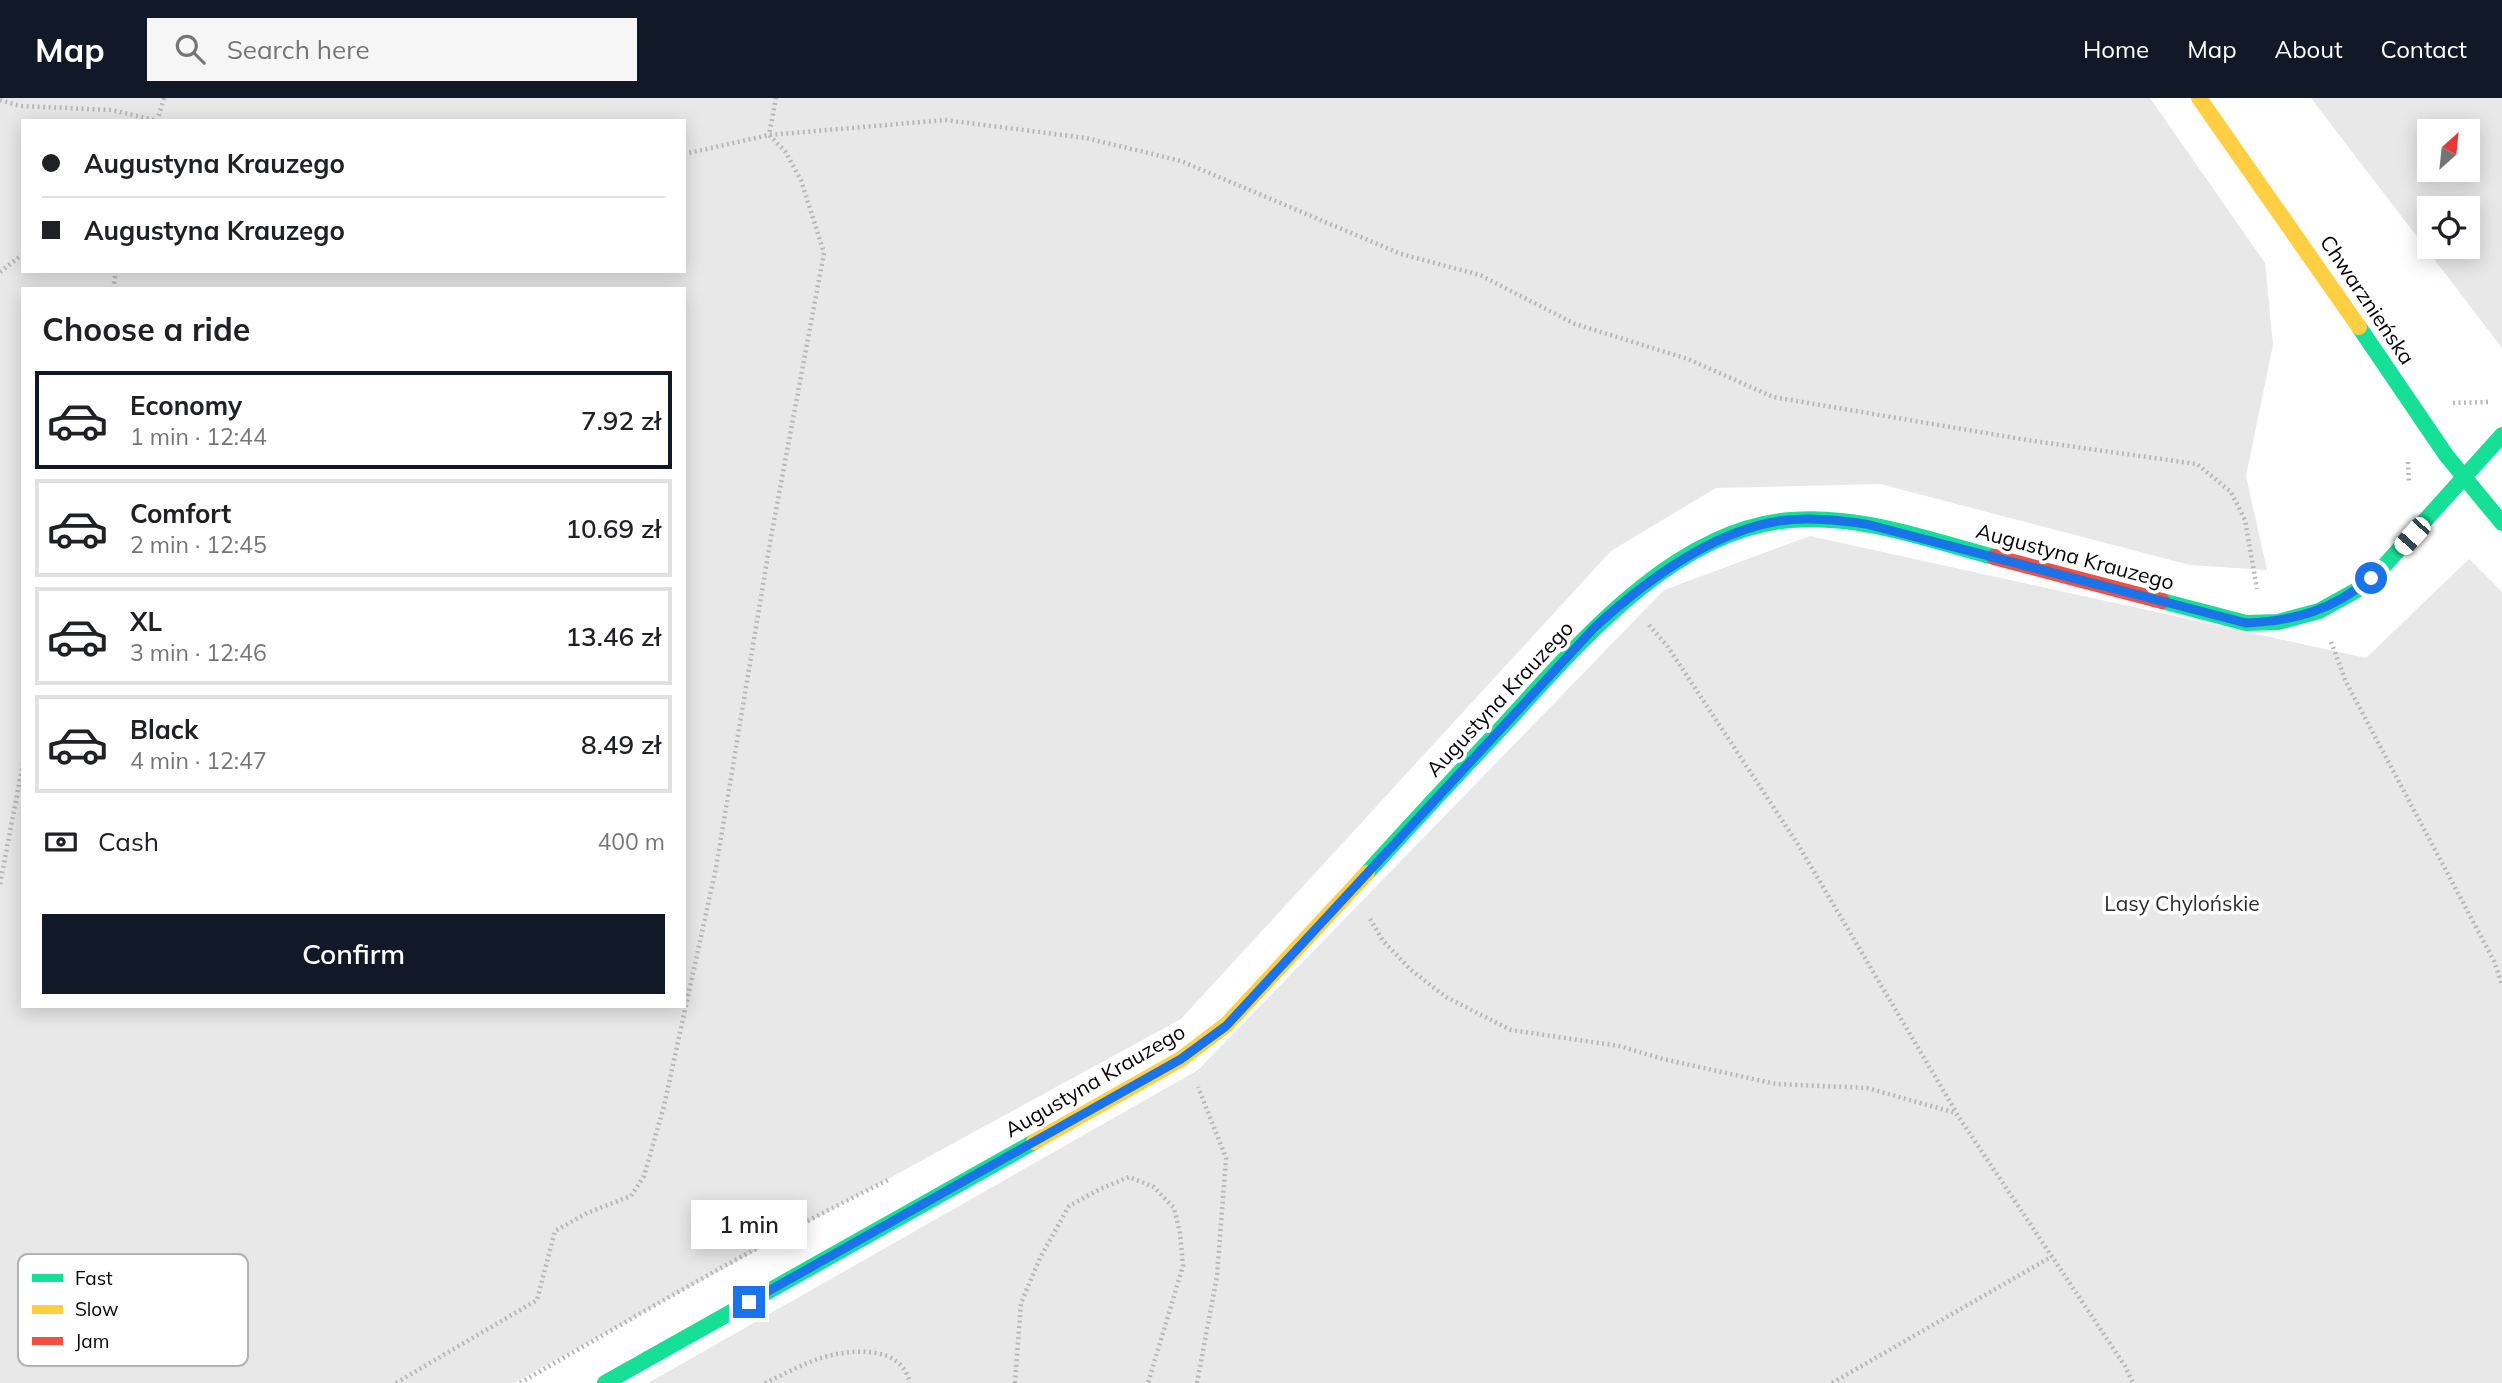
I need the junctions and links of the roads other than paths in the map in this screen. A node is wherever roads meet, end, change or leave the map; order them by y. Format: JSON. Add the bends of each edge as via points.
{"nodes":[{"id":1,"x":2199,"y":98,"type":"edge"},
{"id":2,"x":2502,"y":435,"type":"edge"},
{"id":3,"x":2464,"y":477,"type":"junction"},
{"id":4,"x":2502,"y":523,"type":"edge"},
{"id":5,"x":605,"y":1383,"type":"edge"}],
"edges":[{"from":1,"to":3,"type":"street","name":"Chwarznieńska"},
{"from":2,"to":3,"type":"street","name":"Augustyna Krauzego"},
{"from":3,"to":4,"type":"street","name":"Chwarznieńska"},
{"from":3,"to":5,"type":"street","name":"Augustyna Krauzego","via":[[2357,590],[2319,611],[2278,622],[2246,623],[1866,524],[1828,519],[1779,521],[1694,553],[1626,598],[1594,628],[1226,1026],[1181,1059]]}]}
